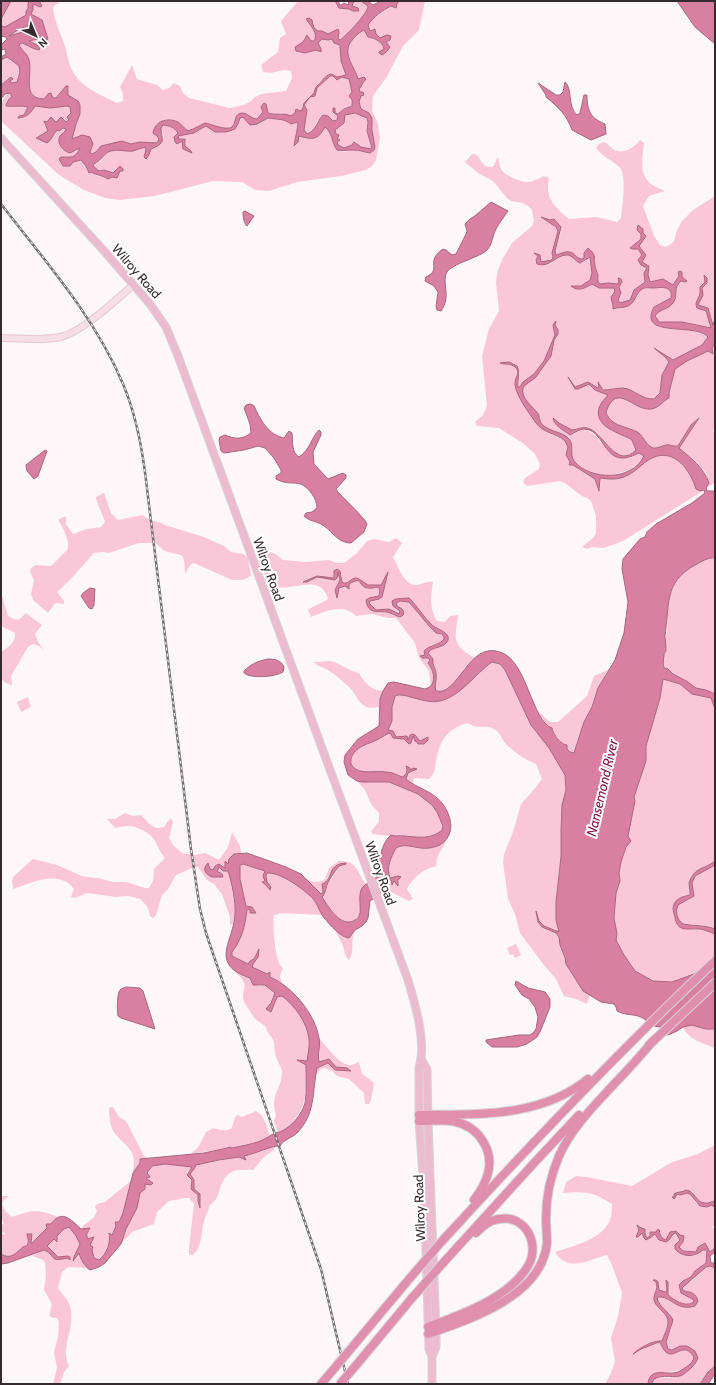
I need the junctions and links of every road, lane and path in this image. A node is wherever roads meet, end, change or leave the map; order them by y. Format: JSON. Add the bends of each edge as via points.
{"nodes":[{"id":1,"x":1,"y":138,"type":"edge"},
{"id":2,"x":133,"y":285,"type":"junction"},
{"id":3,"x":1,"y":338,"type":"edge"},
{"id":4,"x":715,"y":961,"type":"edge"},
{"id":5,"x":715,"y":983,"type":"edge"},
{"id":6,"x":636,"y":1038,"type":"junction"},
{"id":7,"x":653,"y":1041,"type":"junction"},
{"id":8,"x":423,"y":1118,"type":"junction"},
{"id":9,"x":443,"y":1240,"type":"junction"},
{"id":10,"x":443,"y":1263,"type":"junction"},
{"id":11,"x":432,"y":1329,"type":"junction"},
{"id":12,"x":321,"y":1384,"type":"edge"},
{"id":13,"x":340,"y":1384,"type":"edge"},
{"id":14,"x":432,"y":1384,"type":"edge"}],
"edges":[{"from":1,"to":2,"type":"main road","name":"Wilroy Road"},
{"from":2,"to":3,"type":"main road","via":[[78,329],[66,335],[51,339]]},
{"from":2,"to":8,"type":"main road","name":"Wilroy Road","via":[[157,313],[172,340],[413,996],[419,1026],[421,1059],[428,1070]]},
{"from":4,"to":6,"type":"highway"},
{"from":5,"to":7,"type":"highway"},
{"from":6,"to":8,"type":"highway","via":[[582,1084],[548,1102],[512,1111]]},
{"from":6,"to":9,"type":"highway","via":[[538,1137]]},
{"from":7,"to":10,"type":"highway","via":[[540,1156]]},
{"from":7,"to":11,"type":"highway","via":[[585,1115],[564,1146],[548,1194],[546,1250],[533,1277],[516,1293],[490,1309]]},
{"from":8,"to":9,"type":"highway","via":[[468,1126],[482,1140],[489,1156],[489,1169],[482,1188]]},
{"from":8,"to":11,"type":"main road","name":"Wilroy Road"},
{"from":9,"to":12,"type":"highway","bridge":true},
{"from":10,"to":11,"type":"highway","via":[[485,1224],[499,1218],[520,1223],[528,1231],[533,1243],[533,1254],[529,1264],[509,1286],[479,1306]]},
{"from":10,"to":13,"type":"highway","bridge":true},
{"from":11,"to":14,"type":"main road","name":"Wilroy Road","via":[[436,1347],[432,1357]]}]}
